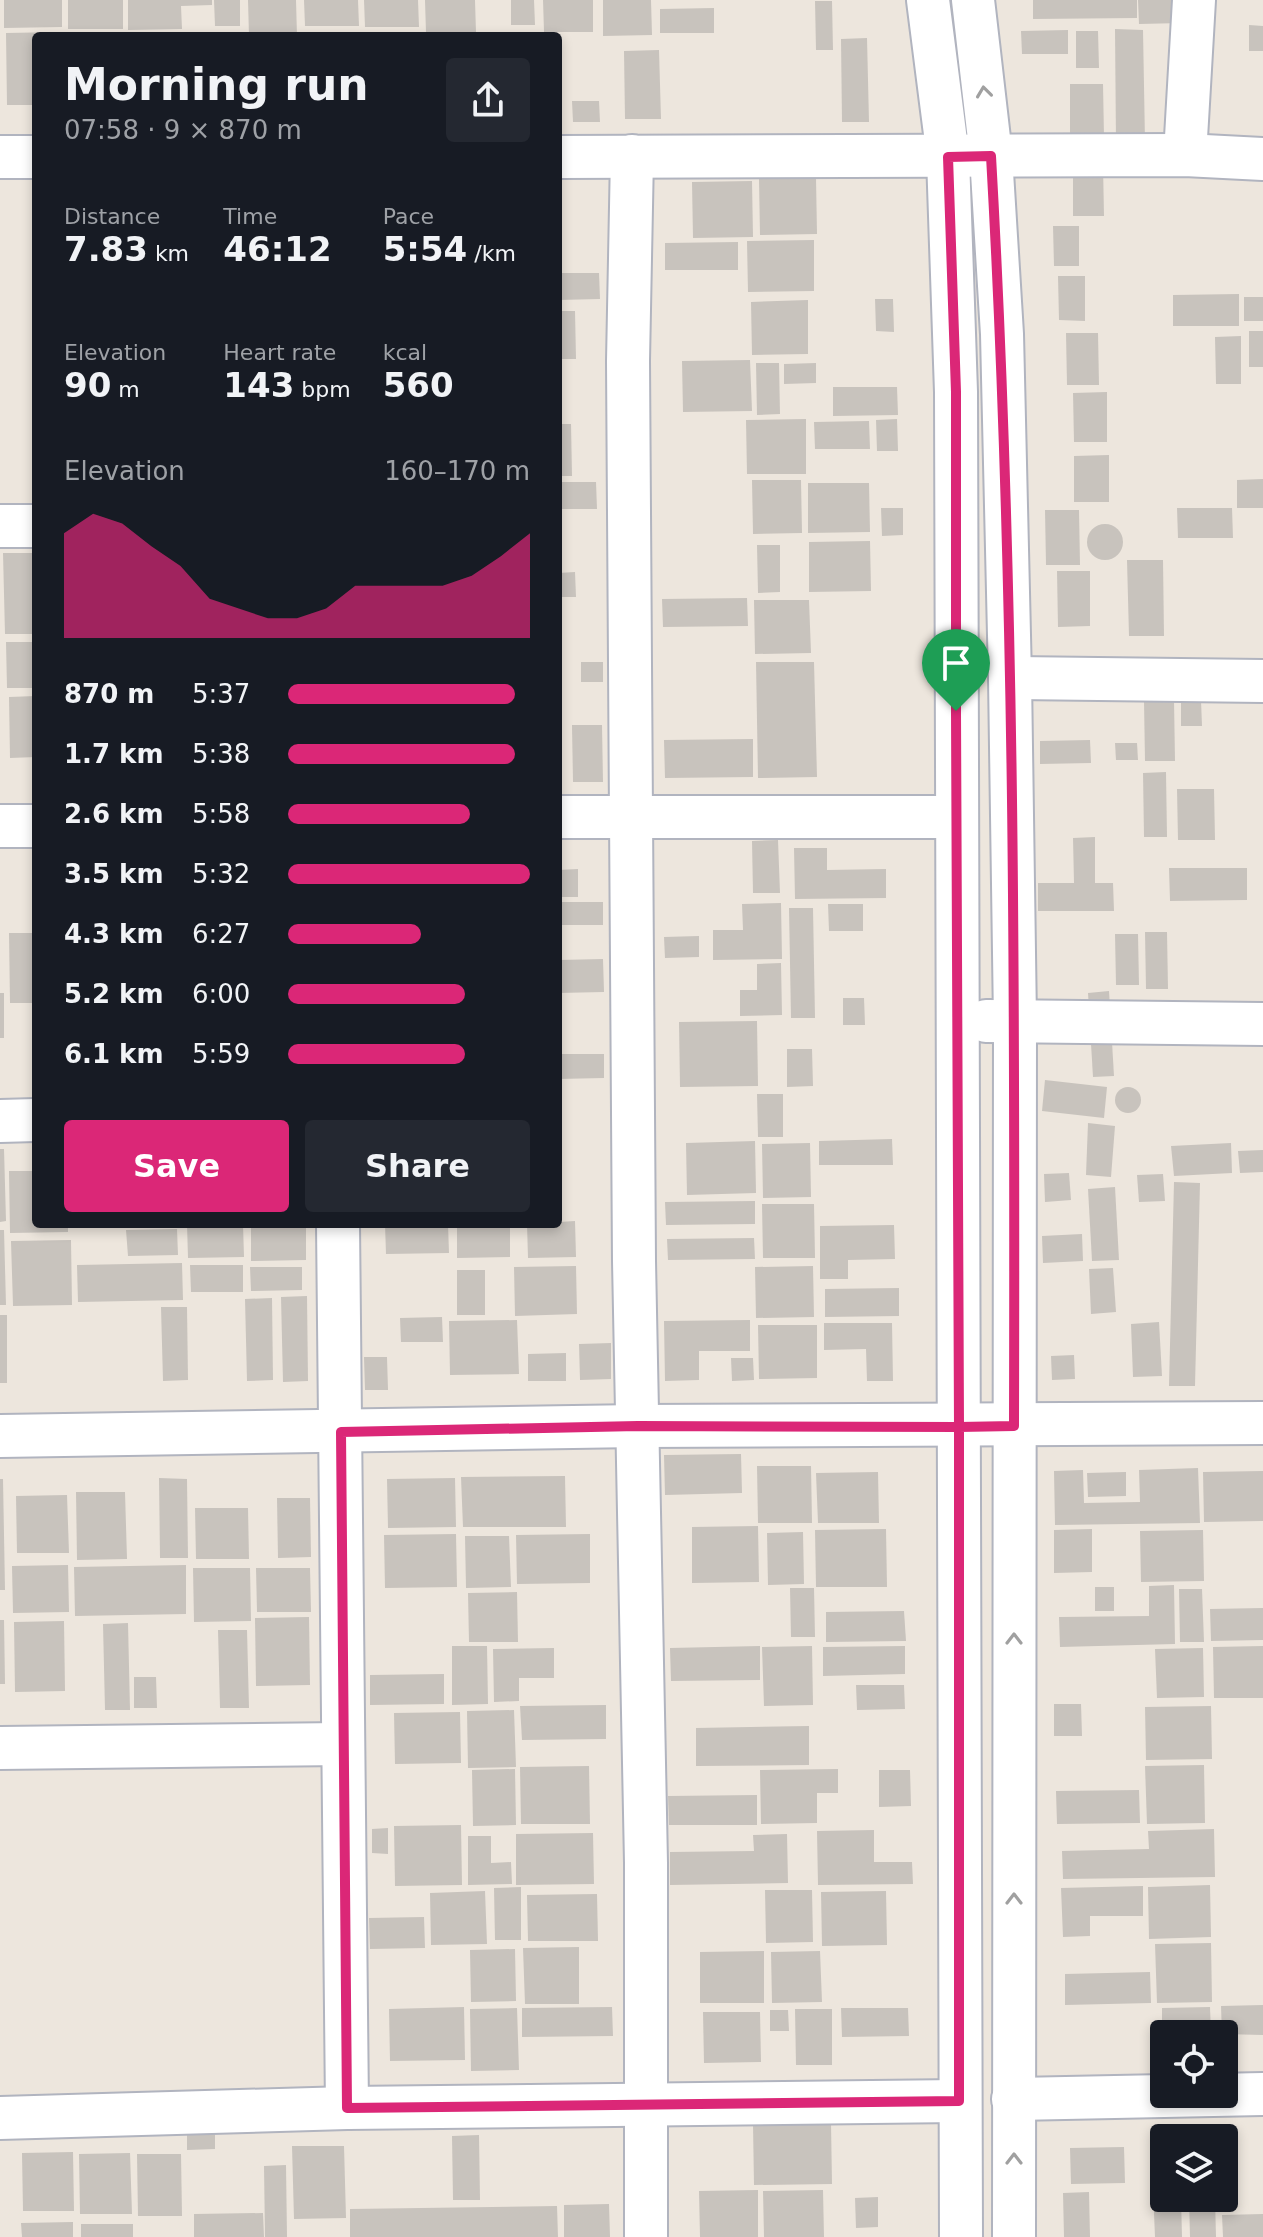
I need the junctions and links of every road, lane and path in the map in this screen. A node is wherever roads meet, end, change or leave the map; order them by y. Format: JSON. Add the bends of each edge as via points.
{"nodes":[{"id":1,"x":928,"y":0,"type":"edge"},
{"id":2,"x":973,"y":0,"type":"edge"},
{"id":3,"x":1194,"y":0,"type":"edge"},
{"id":4,"x":1185,"y":155,"type":"junction"},
{"id":5,"x":632,"y":156,"type":"junction"},
{"id":6,"x":991,"y":156,"type":"junction"},
{"id":7,"x":0,"y":157,"type":"edge"},
{"id":8,"x":32,"y":157,"type":"edge"},
{"id":9,"x":562,"y":157,"type":"edge"},
{"id":10,"x":948,"y":157,"type":"junction"},
{"id":11,"x":1263,"y":159,"type":"edge"},
{"id":12,"x":0,"y":526,"type":"edge"},
{"id":13,"x":32,"y":526,"type":"edge"},
{"id":14,"x":1010,"y":678,"type":"junction"},
{"id":15,"x":1263,"y":681,"type":"edge"},
{"id":16,"x":631,"y":815,"type":"junction"},
{"id":17,"x":562,"y":817,"type":"edge"},
{"id":18,"x":956,"y":817,"type":"junction"},
{"id":19,"x":0,"y":826,"type":"edge"},
{"id":20,"x":32,"y":826,"type":"edge"},
{"id":21,"x":957,"y":1021,"type":"junction"},
{"id":22,"x":1015,"y":1021,"type":"junction"},
{"id":23,"x":1263,"y":1024,"type":"edge"},
{"id":24,"x":32,"y":1120,"type":"edge"},
{"id":25,"x":0,"y":1121,"type":"edge"},
{"id":26,"x":338,"y":1228,"type":"edge"},
{"id":27,"x":1263,"y":1423,"type":"edge"},
{"id":28,"x":638,"y":1426,"type":"junction"},
{"id":29,"x":1014,"y":1426,"type":"junction"},
{"id":30,"x":959,"y":1427,"type":"junction"},
{"id":31,"x":341,"y":1432,"type":"junction"},
{"id":32,"x":0,"y":1436,"type":"edge"},
{"id":33,"x":342,"y":1744,"type":"junction"},
{"id":34,"x":0,"y":1748,"type":"edge"},
{"id":35,"x":1263,"y":2094,"type":"edge"},
{"id":36,"x":1013,"y":2099,"type":"junction"},
{"id":37,"x":959,"y":2101,"type":"junction"},
{"id":38,"x":648,"y":2107,"type":"junction"},
{"id":39,"x":347,"y":2108,"type":"junction"},
{"id":40,"x":0,"y":2118,"type":"edge"},
{"id":41,"x":646,"y":2237,"type":"edge"},
{"id":42,"x":961,"y":2237,"type":"edge"},
{"id":43,"x":1014,"y":2237,"type":"edge"}],
"edges":[{"from":1,"to":10,"type":"street"},
{"from":6,"to":2,"type":"street","one_way":true},
{"from":3,"to":4,"type":"street"},
{"from":4,"to":6,"type":"street"},
{"from":4,"to":11,"type":"street"},
{"from":5,"to":9,"type":"street"},
{"from":5,"to":10,"type":"street"},
{"from":5,"to":16,"type":"street"},
{"from":6,"to":10,"type":"street"},
{"from":6,"to":14,"type":"street","via":[[1002,334]]},
{"from":7,"to":8,"type":"street"},
{"from":10,"to":18,"type":"street","via":[[956,392]]},
{"from":12,"to":13,"type":"street"},
{"from":14,"to":15,"type":"street"},
{"from":14,"to":22,"type":"street"},
{"from":16,"to":17,"type":"street"},
{"from":16,"to":18,"type":"street"},
{"from":16,"to":28,"type":"street"},
{"from":18,"to":21,"type":"street"},
{"from":19,"to":20,"type":"street"},
{"from":21,"to":22,"type":"street"},
{"from":21,"to":30,"type":"street"},
{"from":22,"to":23,"type":"street"},
{"from":22,"to":29,"type":"street"},
{"from":24,"to":25,"type":"street"},
{"from":26,"to":31,"type":"street"},
{"from":27,"to":29,"type":"street"},
{"from":28,"to":30,"type":"street"},
{"from":28,"to":31,"type":"street"},
{"from":28,"to":38,"type":"street"},
{"from":29,"to":30,"type":"street"},
{"from":36,"to":29,"type":"street","one_way":true},
{"from":30,"to":37,"type":"street"},
{"from":31,"to":32,"type":"street"},
{"from":31,"to":33,"type":"street"},
{"from":33,"to":34,"type":"street"},
{"from":33,"to":39,"type":"street"},
{"from":35,"to":36,"type":"street"},
{"from":43,"to":36,"type":"street","one_way":true},
{"from":37,"to":38,"type":"street"},
{"from":37,"to":42,"type":"street"},
{"from":38,"to":39,"type":"street"},
{"from":38,"to":41,"type":"street"},
{"from":39,"to":40,"type":"street"}]}
